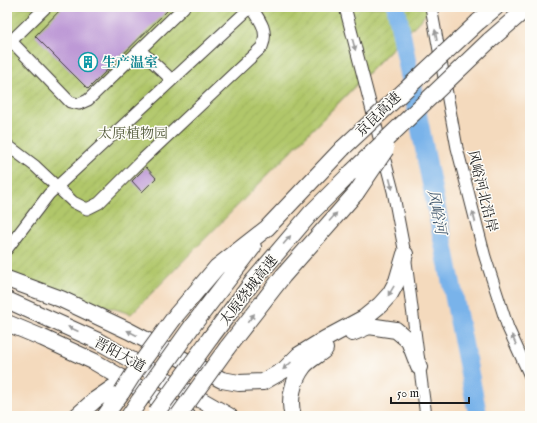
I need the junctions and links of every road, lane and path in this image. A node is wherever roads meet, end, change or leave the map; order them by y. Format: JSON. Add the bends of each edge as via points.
{"nodes":[{"id":1,"x":46,"y":7,"type":"edge"},
{"id":2,"x":184,"y":7,"type":"edge"},
{"id":3,"x":251,"y":7,"type":"edge"},
{"id":4,"x":345,"y":7,"type":"edge"},
{"id":5,"x":431,"y":7,"type":"edge"},
{"id":6,"x":496,"y":7,"type":"edge"},
{"id":7,"x":528,"y":7,"type":"edge"},
{"id":8,"x":9,"y":43,"type":"edge"},
{"id":9,"x":140,"y":50,"type":"junction"},
{"id":10,"x":172,"y":80,"type":"junction"},
{"id":11,"x":404,"y":123,"type":"junction"},
{"id":12,"x":7,"y":146,"type":"edge"},
{"id":13,"x":57,"y":187,"type":"junction"},
{"id":14,"x":267,"y":228,"type":"junction"},
{"id":15,"x":7,"y":249,"type":"edge"},
{"id":16,"x":405,"y":254,"type":"junction"},
{"id":17,"x":7,"y":280,"type":"edge"},
{"id":18,"x":7,"y":300,"type":"edge"},
{"id":19,"x":7,"y":324,"type":"edge"},
{"id":20,"x":419,"y":367,"type":"junction"},
{"id":21,"x":530,"y":376,"type":"edge"},
{"id":22,"x":118,"y":389,"type":"junction"},
{"id":23,"x":192,"y":398,"type":"junction"},
{"id":24,"x":155,"y":415,"type":"edge"},
{"id":25,"x":77,"y":416,"type":"edge"},
{"id":26,"x":105,"y":416,"type":"edge"},
{"id":27,"x":129,"y":416,"type":"edge"},
{"id":28,"x":178,"y":416,"type":"edge"},
{"id":29,"x":188,"y":416,"type":"edge"},
{"id":30,"x":229,"y":416,"type":"edge"},
{"id":31,"x":292,"y":416,"type":"edge"},
{"id":32,"x":426,"y":416,"type":"edge"}],
"edges":[{"from":1,"to":8,"type":"street"},
{"from":2,"to":9,"type":"street"},
{"from":3,"to":10,"type":"street"},
{"from":3,"to":13,"type":"street","via":[[261,22],[266,38],[262,47],[99,203],[87,209],[73,202]]},
{"from":4,"to":16,"type":"street","one_way":true,"via":[[393,190]]},
{"from":21,"to":5,"type":"street","name":"风峪河北沿岸","one_way":true,"via":[[508,328],[485,257],[457,148]]},
{"from":6,"to":14,"type":"highway","name":"京昆高速","bridge":true,"via":[[343,148]]},
{"from":7,"to":11,"type":"highway","name":"京昆高速","bridge":true,"via":[[489,40]]},
{"from":8,"to":9,"type":"street","via":[[70,102],[79,104],[88,100]]},
{"from":9,"to":10,"type":"street"},
{"from":10,"to":13,"type":"street"},
{"from":23,"to":11,"type":"highway","one_way":true,"bridge":true,"via":[[288,270],[356,193]]},
{"from":24,"to":11,"type":"highway","name":"太原绕城高速","one_way":true,"bridge":true,"via":[[254,280],[311,213]]},
{"from":12,"to":13,"type":"street","via":[[35,166]]},
{"from":13,"to":15,"type":"street"},
{"from":14,"to":22,"type":"highway","bridge":true,"via":[[217,267],[177,314],[136,370]]},
{"from":14,"to":27,"type":"highway","name":"太原绕城高速","bridge":true,"via":[[194,324]]},
{"from":16,"to":17,"type":"highway","one_way":true,"via":[[397,281],[380,305],[364,318],[312,347],[284,370],[263,382],[239,383],[222,380],[61,299]]},
{"from":16,"to":20,"type":"street"},
{"from":30,"to":18,"type":"highway","name":"晋阳大道","one_way":true,"via":[[98,341]]},
{"from":19,"to":29,"type":"highway","name":"晋阳大道","via":[[93,361]]},
{"from":20,"to":31,"type":"highway","via":[[409,341],[396,330],[369,326],[348,334],[303,367],[293,387]]},
{"from":20,"to":32,"type":"street"},
{"from":22,"to":25,"type":"highway","via":[[95,400]]},
{"from":22,"to":26,"type":"highway"},
{"from":23,"to":28,"type":"highway","bridge":true},
{"from":23,"to":29,"type":"highway"}]}
